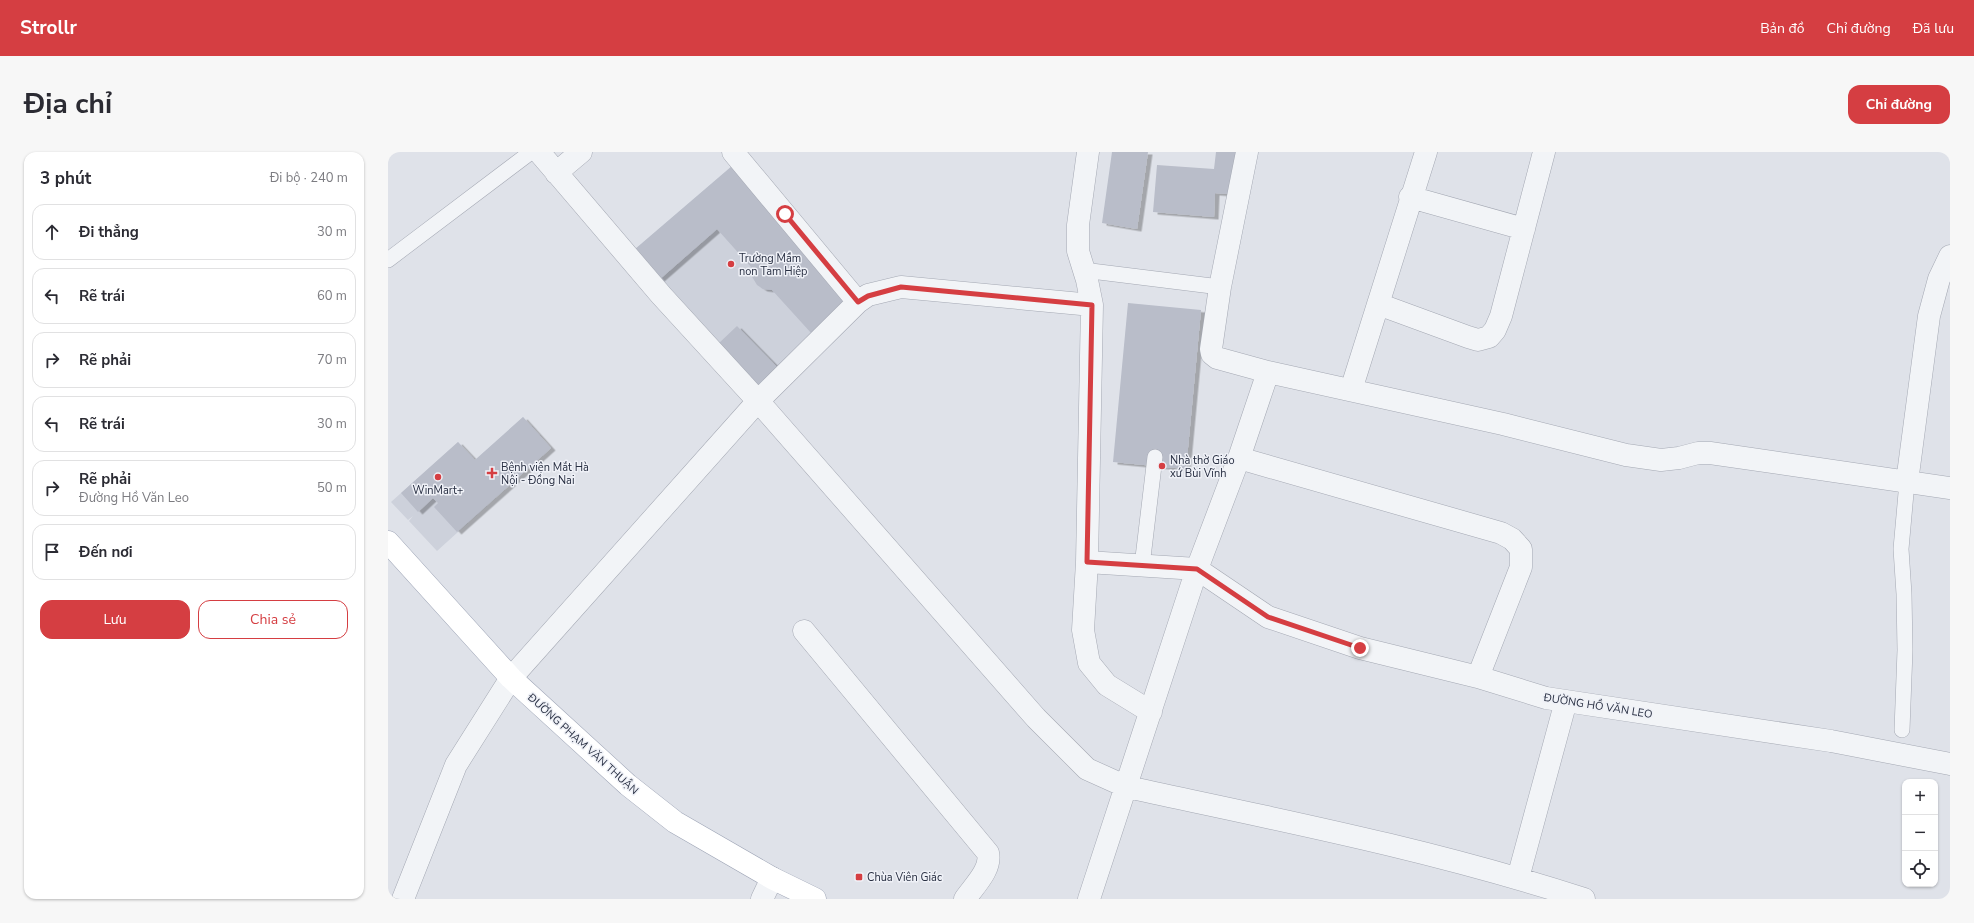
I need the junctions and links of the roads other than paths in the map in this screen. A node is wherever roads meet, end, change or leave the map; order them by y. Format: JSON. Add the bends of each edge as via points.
{"nodes":[{"id":1,"x":531,"y":152,"type":"edge"},
{"id":2,"x":539,"y":152,"type":"edge"},
{"id":3,"x":581,"y":152,"type":"edge"},
{"id":4,"x":732,"y":152,"type":"edge"},
{"id":5,"x":1088,"y":152,"type":"edge"},
{"id":6,"x":1247,"y":152,"type":"edge"},
{"id":7,"x":1426,"y":152,"type":"edge"},
{"id":8,"x":1544,"y":152,"type":"edge"},
{"id":9,"x":556,"y":173,"type":"junction"},
{"id":10,"x":1410,"y":197,"type":"junction"},
{"id":11,"x":1524,"y":229,"type":"junction"},
{"id":12,"x":1950,"y":256,"type":"edge"},
{"id":13,"x":388,"y":260,"type":"edge"},
{"id":14,"x":1083,"y":270,"type":"junction"},
{"id":15,"x":1220,"y":287,"type":"junction"},
{"id":16,"x":858,"y":302,"type":"junction"},
{"id":17,"x":1378,"y":304,"type":"junction"},
{"id":18,"x":1092,"y":305,"type":"junction"},
{"id":19,"x":1268,"y":372,"type":"junction"},
{"id":20,"x":1351,"y":390,"type":"junction"},
{"id":21,"x":758,"y":401,"type":"junction"},
{"id":22,"x":1155,"y":457,"type":"dead end"},
{"id":23,"x":1239,"y":458,"type":"junction"},
{"id":24,"x":1907,"y":482,"type":"junction"},
{"id":25,"x":1950,"y":488,"type":"edge"},
{"id":26,"x":388,"y":542,"type":"edge"},
{"id":27,"x":1087,"y":562,"type":"junction"},
{"id":28,"x":1142,"y":566,"type":"junction"},
{"id":29,"x":1197,"y":569,"type":"junction"},
{"id":30,"x":804,"y":631,"type":"dead end"},
{"id":31,"x":1478,"y":676,"type":"junction"},
{"id":32,"x":510,"y":678,"type":"junction"},
{"id":33,"x":1566,"y":701,"type":"junction"},
{"id":34,"x":1151,"y":712,"type":"junction"},
{"id":35,"x":1902,"y":730,"type":"dead end"},
{"id":36,"x":1950,"y":764,"type":"edge"},
{"id":37,"x":1127,"y":787,"type":"junction"},
{"id":38,"x":772,"y":878,"type":"junction"},
{"id":39,"x":1518,"y":878,"type":"junction"},
{"id":40,"x":403,"y":899,"type":"edge"},
{"id":41,"x":762,"y":899,"type":"edge"},
{"id":42,"x":815,"y":899,"type":"edge"},
{"id":43,"x":966,"y":899,"type":"edge"},
{"id":44,"x":1089,"y":899,"type":"edge"},
{"id":45,"x":1584,"y":899,"type":"edge"}],
"edges":[{"from":1,"to":13,"type":"lane"},
{"from":2,"to":9,"type":"street"},
{"from":3,"to":9,"type":"street"},
{"from":4,"to":16,"type":"street"},
{"from":5,"to":14,"type":"street","via":[[1078,225],[1078,251]]},
{"from":6,"to":15,"type":"street"},
{"from":7,"to":10,"type":"street"},
{"from":8,"to":11,"type":"street"},
{"from":9,"to":21,"type":"street","via":[[661,295]]},
{"from":10,"to":11,"type":"street"},
{"from":10,"to":17,"type":"street"},
{"from":11,"to":17,"type":"street","via":[[1501,316],[1489,337],[1478,340]]},
{"from":12,"to":24,"type":"street","via":[[1939,279],[1930,316]]},
{"from":14,"to":15,"type":"lane"},
{"from":14,"to":18,"type":"street"},
{"from":15,"to":19,"type":"street","via":[[1212,354],[1224,360]]},
{"from":16,"to":18,"type":"street","via":[[868,296],[901,287]]},
{"from":16,"to":21,"type":"street"},
{"from":17,"to":20,"type":"street"},
{"from":18,"to":27,"type":"street"},
{"from":19,"to":20,"type":"street"},
{"from":19,"to":23,"type":"street"},
{"from":20,"to":24,"type":"street","via":[[1626,455],[1661,460],[1710,453]]},
{"from":21,"to":32,"type":"street"},
{"from":21,"to":37,"type":"street","via":[[1036,718],[1087,769]]},
{"from":22,"to":28,"type":"lane"},
{"from":23,"to":29,"type":"street"},
{"from":23,"to":31,"type":"street","via":[[1501,533],[1512,539],[1521,549],[1521,567]]},
{"from":24,"to":25,"type":"street"},
{"from":24,"to":35,"type":"lane","via":[[1901,549],[1905,650]]},
{"from":26,"to":32,"type":"main road","name":"ĐƯỜNG PHẠM VĂN THUẬN"},
{"from":27,"to":28,"type":"street"},
{"from":27,"to":34,"type":"street","via":[[1083,630],[1089,663],[1107,685]]},
{"from":28,"to":29,"type":"street"},
{"from":29,"to":31,"type":"street","name":"ĐƯỜNG HỒ VĂN LEO","via":[[1268,617],[1360,648]]},
{"from":29,"to":34,"type":"street"},
{"from":30,"to":43,"type":"street","via":[[988,853],[990,860],[986,869]]},
{"from":31,"to":33,"type":"street","name":"ĐƯỜNG HỒ VĂN LEO","via":[[1546,698]]},
{"from":32,"to":38,"type":"main road","name":"ĐƯỜNG PHẠM VĂN THUẬN","via":[[628,785],[675,822]]},
{"from":32,"to":40,"type":"street","via":[[456,765]]},
{"from":33,"to":36,"type":"street","name":"ĐƯỜNG HỒ VĂN LEO","via":[[1831,741]]},
{"from":33,"to":39,"type":"street"},
{"from":34,"to":37,"type":"street"},
{"from":37,"to":39,"type":"street","via":[[1393,845]]},
{"from":37,"to":44,"type":"street"},
{"from":38,"to":41,"type":"street"},
{"from":38,"to":42,"type":"main road","name":"ĐƯỜNG PHẠM VĂN THUẬN"},
{"from":39,"to":45,"type":"street"}]}
